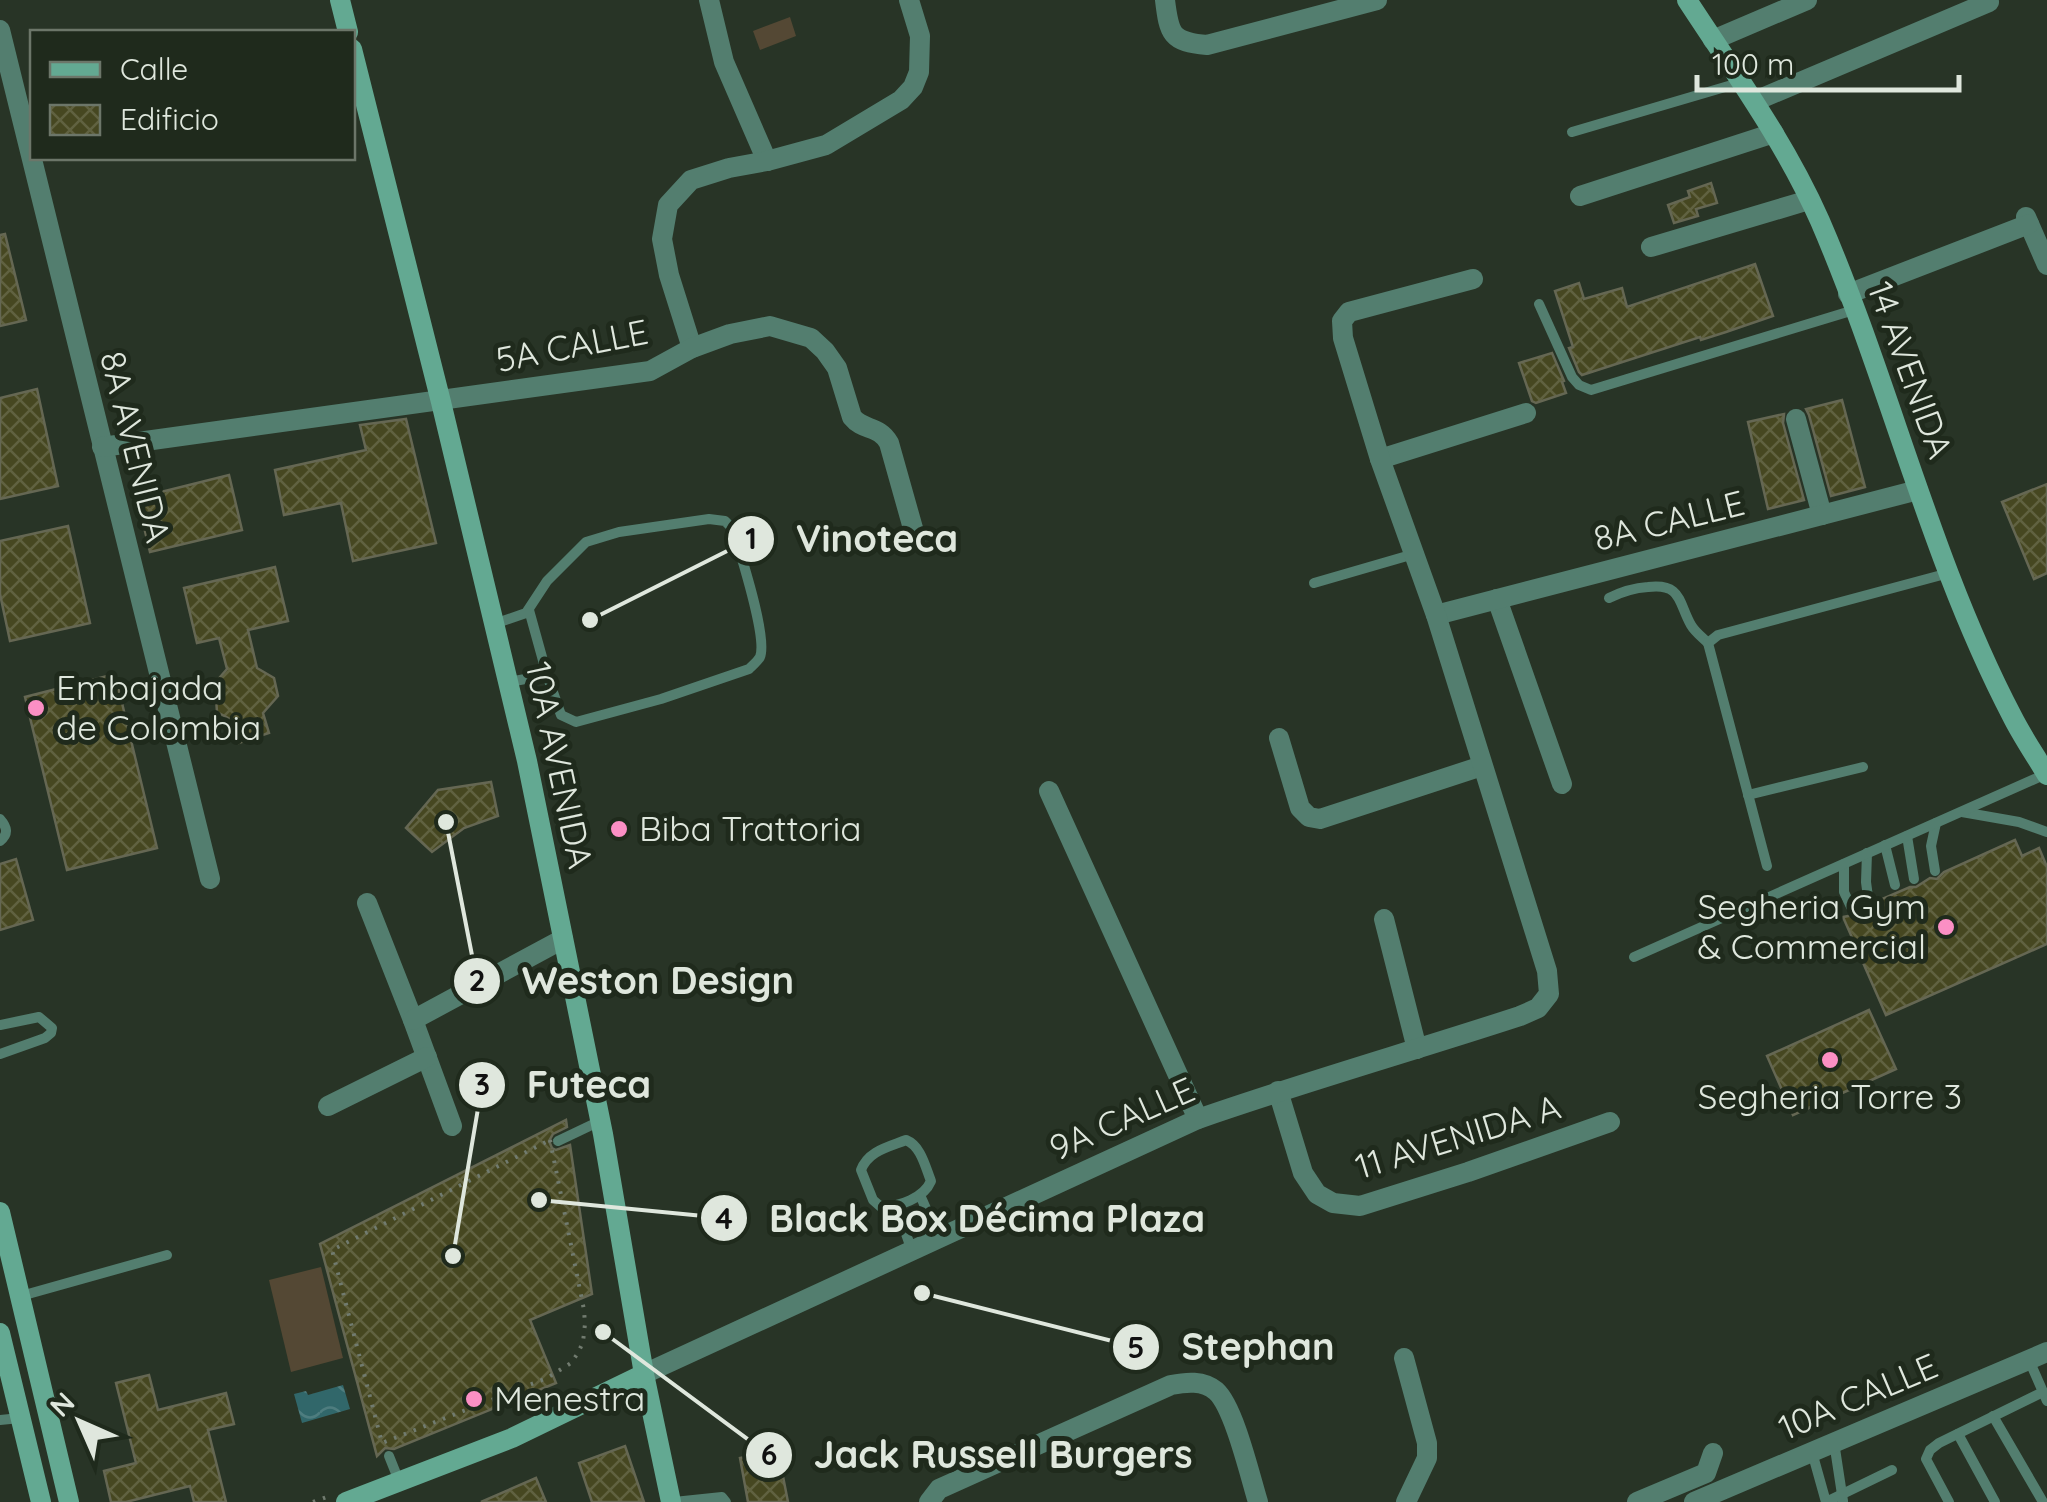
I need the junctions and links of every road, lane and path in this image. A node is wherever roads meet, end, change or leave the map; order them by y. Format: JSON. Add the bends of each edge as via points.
{"nodes":[{"id":1,"x":340,"y":0,"type":"edge"},
{"id":2,"x":709,"y":0,"type":"edge"},
{"id":3,"x":909,"y":0,"type":"edge"},
{"id":4,"x":1165,"y":0,"type":"edge"},
{"id":5,"x":1377,"y":0,"type":"edge"},
{"id":6,"x":1688,"y":0,"type":"edge"},
{"id":7,"x":1807,"y":0,"type":"edge"},
{"id":8,"x":1988,"y":2,"type":"edge"},
{"id":9,"x":0,"y":30,"type":"edge"},
{"id":10,"x":348,"y":30,"type":"edge"},
{"id":11,"x":1713,"y":40,"type":"junction"},
{"id":12,"x":355,"y":61,"type":"edge"},
{"id":13,"x":1742,"y":82,"type":"junction"},
{"id":14,"x":1755,"y":101,"type":"junction"},
{"id":15,"x":1572,"y":132,"type":"dead end"},
{"id":16,"x":1774,"y":133,"type":"junction"},
{"id":17,"x":30,"y":153,"type":"edge"},
{"id":18,"x":32,"y":160,"type":"edge"},
{"id":19,"x":766,"y":161,"type":"junction"},
{"id":20,"x":1580,"y":196,"type":"dead end"},
{"id":21,"x":1809,"y":200,"type":"junction"},
{"id":22,"x":1651,"y":247,"type":"dead end"},
{"id":23,"x":2047,"y":266,"type":"edge"},
{"id":24,"x":1473,"y":280,"type":"dead end"},
{"id":25,"x":1851,"y":302,"type":"junction"},
{"id":26,"x":1539,"y":304,"type":"dead end"},
{"id":27,"x":692,"y":348,"type":"junction"},
{"id":28,"x":441,"y":402,"type":"junction"},
{"id":29,"x":1526,"y":413,"type":"dead end"},
{"id":30,"x":1796,"y":419,"type":"dead end"},
{"id":31,"x":102,"y":447,"type":"junction"},
{"id":32,"x":1380,"y":459,"type":"junction"},
{"id":33,"x":1918,"y":490,"type":"junction"},
{"id":34,"x":1822,"y":516,"type":"junction"},
{"id":35,"x":916,"y":539,"type":"dead end"},
{"id":36,"x":1414,"y":554,"type":"junction"},
{"id":37,"x":1949,"y":573,"type":"junction"},
{"id":38,"x":1314,"y":583,"type":"dead end"},
{"id":39,"x":1609,"y":598,"type":"dead end"},
{"id":40,"x":1497,"y":599,"type":"junction"},
{"id":41,"x":529,"y":610,"type":"junction"},
{"id":42,"x":1436,"y":615,"type":"junction"},
{"id":43,"x":494,"y":624,"type":"junction"},
{"id":44,"x":1708,"y":643,"type":"junction"},
{"id":45,"x":547,"y":675,"type":"junction"},
{"id":46,"x":508,"y":682,"type":"junction"},
{"id":47,"x":1279,"y":738,"type":"dead end"},
{"id":48,"x":1482,"y":766,"type":"junction"},
{"id":49,"x":1863,"y":767,"type":"dead end"},
{"id":50,"x":2047,"y":774,"type":"edge"},
{"id":51,"x":1562,"y":784,"type":"dead end"},
{"id":52,"x":1049,"y":791,"type":"dead end"},
{"id":53,"x":1748,"y":795,"type":"junction"},
{"id":54,"x":1960,"y":812,"type":"junction"},
{"id":55,"x":0,"y":819,"type":"edge"},
{"id":56,"x":1936,"y":823,"type":"junction"},
{"id":57,"x":2047,"y":832,"type":"edge"},
{"id":58,"x":1908,"y":836,"type":"junction"},
{"id":59,"x":0,"y":840,"type":"edge"},
{"id":60,"x":1886,"y":845,"type":"junction"},
{"id":61,"x":1868,"y":854,"type":"junction"},
{"id":62,"x":1844,"y":864,"type":"junction"},
{"id":63,"x":1768,"y":866,"type":"dead end"},
{"id":64,"x":1934,"y":871,"type":"dead end"},
{"id":65,"x":210,"y":878,"type":"dead end"},
{"id":66,"x":1914,"y":879,"type":"dead end"},
{"id":67,"x":1895,"y":885,"type":"dead end"},
{"id":68,"x":1868,"y":896,"type":"dead end"},
{"id":69,"x":367,"y":903,"type":"dead end"},
{"id":70,"x":1850,"y":906,"type":"dead end"},
{"id":71,"x":1384,"y":920,"type":"dead end"},
{"id":72,"x":563,"y":938,"type":"junction"},
{"id":73,"x":1634,"y":957,"type":"dead end"},
{"id":74,"x":413,"y":1020,"type":"junction"},
{"id":75,"x":0,"y":1025,"type":"edge"},
{"id":76,"x":1417,"y":1049,"type":"junction"},
{"id":77,"x":0,"y":1054,"type":"edge"},
{"id":78,"x":427,"y":1057,"type":"junction"},
{"id":79,"x":1278,"y":1091,"type":"junction"},
{"id":80,"x":328,"y":1106,"type":"dead end"},
{"id":81,"x":1198,"y":1119,"type":"junction"},
{"id":82,"x":1610,"y":1122,"type":"dead end"},
{"id":83,"x":452,"y":1126,"type":"dead end"},
{"id":84,"x":606,"y":1127,"type":"junction"},
{"id":85,"x":558,"y":1141,"type":"dead end"},
{"id":86,"x":920,"y":1195,"type":"junction"},
{"id":87,"x":896,"y":1205,"type":"junction"},
{"id":88,"x":0,"y":1212,"type":"edge"},
{"id":89,"x":938,"y":1238,"type":"junction"},
{"id":90,"x":912,"y":1251,"type":"junction"},
{"id":91,"x":167,"y":1255,"type":"dead end"},
{"id":92,"x":20,"y":1296,"type":"junction"},
{"id":93,"x":0,"y":1333,"type":"edge"},
{"id":94,"x":2038,"y":1356,"type":"edge"},
{"id":95,"x":1404,"y":1358,"type":"dead end"},
{"id":96,"x":644,"y":1374,"type":"junction"},
{"id":97,"x":2045,"y":1396,"type":"edge"},
{"id":98,"x":1994,"y":1416,"type":"junction"},
{"id":99,"x":10,"y":1419,"type":"edge"},
{"id":100,"x":1958,"y":1434,"type":"junction"},
{"id":101,"x":1834,"y":1442,"type":"junction"},
{"id":102,"x":382,"y":1443,"type":"joint"},
{"id":103,"x":1812,"y":1452,"type":"junction"},
{"id":104,"x":1712,"y":1453,"type":"dead end"},
{"id":105,"x":389,"y":1456,"type":"dead end"},
{"id":106,"x":1892,"y":1470,"type":"dead end"},
{"id":107,"x":399,"y":1481,"type":"junction"},
{"id":108,"x":1719,"y":1497,"type":"edge"},
{"id":109,"x":1843,"y":1498,"type":"edge"},
{"id":110,"x":348,"y":1499,"type":"edge"},
{"id":111,"x":41,"y":1502,"type":"edge"},
{"id":112,"x":69,"y":1502,"type":"edge"},
{"id":113,"x":313,"y":1502,"type":"edge"},
{"id":114,"x":672,"y":1502,"type":"edge"},
{"id":115,"x":726,"y":1502,"type":"edge"},
{"id":116,"x":929,"y":1502,"type":"edge"},
{"id":117,"x":1258,"y":1502,"type":"edge"},
{"id":118,"x":1406,"y":1502,"type":"edge"},
{"id":119,"x":1636,"y":1502,"type":"edge"},
{"id":120,"x":1694,"y":1502,"type":"edge"},
{"id":121,"x":1949,"y":1502,"type":"edge"},
{"id":122,"x":1995,"y":1502,"type":"edge"},
{"id":123,"x":2042,"y":1502,"type":"edge"}],
"edges":[{"from":1,"to":10,"type":"street"},
{"from":2,"to":19,"type":"street","via":[[724,62]]},
{"from":3,"to":19,"type":"street","via":[[920,36],[913,87],[826,144]]},
{"from":4,"to":5,"type":"street","via":[[1174,36],[1206,45]]},
{"from":6,"to":11,"type":"street","name":"14 AVENIDA"},
{"from":7,"to":11,"type":"street"},
{"from":8,"to":14,"type":"street"},
{"from":9,"to":17,"type":"street","name":"8A AVENIDA"},
{"from":11,"to":13,"type":"street","name":"14 AVENIDA"},
{"from":12,"to":28,"type":"street","name":"10A AVENIDA"},
{"from":13,"to":14,"type":"street","name":"14 AVENIDA"},
{"from":13,"to":15,"type":"lane"},
{"from":14,"to":16,"type":"street","name":"14 AVENIDA"},
{"from":16,"to":20,"type":"street"},
{"from":16,"to":21,"type":"street","name":"14 AVENIDA"},
{"from":18,"to":31,"type":"street","name":"8A AVENIDA"},
{"from":19,"to":27,"type":"street","via":[[691,180],[668,205],[662,239],[668,275]]},
{"from":21,"to":22,"type":"street"},
{"from":21,"to":25,"type":"street","name":"14 AVENIDA"},
{"from":23,"to":25,"type":"street","via":[[2028,221]]},
{"from":24,"to":32,"type":"street","via":[[1350,312],[1342,321]]},
{"from":25,"to":26,"type":"lane","via":[[1591,390],[1572,376]]},
{"from":25,"to":33,"type":"street","name":"14 AVENIDA"},
{"from":27,"to":28,"type":"street","name":"5A CALLE","via":[[650,371]]},
{"from":27,"to":35,"type":"street","name":"5A CALLE","via":[[770,326],[812,338],[837,368],[857,424],[884,435]]},
{"from":28,"to":31,"type":"street","name":"5A CALLE"},
{"from":28,"to":43,"type":"street","name":"10A AVENIDA"},
{"from":29,"to":32,"type":"street"},
{"from":30,"to":34,"type":"street"},
{"from":31,"to":65,"type":"street","name":"8A AVENIDA"},
{"from":32,"to":36,"type":"street"},
{"from":33,"to":34,"type":"street","name":"8A CALLE"},
{"from":33,"to":37,"type":"street","name":"14 AVENIDA"},
{"from":34,"to":40,"type":"street","name":"8A CALLE"},
{"from":36,"to":38,"type":"lane"},
{"from":36,"to":42,"type":"street"},
{"from":37,"to":44,"type":"lane"},
{"from":37,"to":50,"type":"street","name":"14 AVENIDA","via":[[2012,717]]},
{"from":39,"to":44,"type":"lane","via":[[1628,589],[1672,590]]},
{"from":40,"to":42,"type":"street","name":"8A CALLE"},
{"from":40,"to":51,"type":"street"},
{"from":41,"to":43,"type":"lane"},
{"from":41,"to":45,"type":"lane"},
{"from":41,"to":45,"type":"lane","via":[[586,542],[708,519],[733,529],[760,628],[759,659],[750,670],[576,722],[562,715]]},
{"from":42,"to":48,"type":"street"},
{"from":43,"to":46,"type":"street","name":"10A AVENIDA"},
{"from":44,"to":53,"type":"lane"},
{"from":45,"to":46,"type":"lane"},
{"from":46,"to":72,"type":"street","name":"10A AVENIDA"},
{"from":47,"to":48,"type":"street","via":[[1300,808],[1320,819]]},
{"from":48,"to":76,"type":"street","name":"9A CALLE","via":[[1549,994],[1520,1016]]},
{"from":49,"to":53,"type":"lane"},
{"from":50,"to":54,"type":"lane"},
{"from":52,"to":81,"type":"street"},
{"from":53,"to":63,"type":"lane"},
{"from":54,"to":56,"type":"lane"},
{"from":54,"to":57,"type":"lane"},
{"from":55,"to":59,"type":"lane","via":[[7,832]]},
{"from":56,"to":58,"type":"lane"},
{"from":56,"to":64,"type":"lane"},
{"from":58,"to":60,"type":"lane"},
{"from":58,"to":66,"type":"lane"},
{"from":60,"to":61,"type":"lane"},
{"from":60,"to":67,"type":"lane"},
{"from":61,"to":62,"type":"lane"},
{"from":61,"to":68,"type":"lane"},
{"from":62,"to":70,"type":"lane"},
{"from":62,"to":73,"type":"lane"},
{"from":69,"to":74,"type":"street"},
{"from":71,"to":76,"type":"street"},
{"from":72,"to":74,"type":"street"},
{"from":72,"to":84,"type":"street","name":"10A AVENIDA"},
{"from":74,"to":78,"type":"street"},
{"from":75,"to":77,"type":"lane","via":[[39,1017],[52,1028],[45,1038]]},
{"from":76,"to":79,"type":"street","name":"9A CALLE"},
{"from":78,"to":80,"type":"street"},
{"from":78,"to":83,"type":"street"},
{"from":79,"to":81,"type":"street","name":"9A CALLE"},
{"from":79,"to":82,"type":"street","name":"11 AVENIDA A","via":[[1303,1173],[1317,1194],[1360,1206]]},
{"from":81,"to":89,"type":"street","name":"9A CALLE"},
{"from":84,"to":85,"type":"lane"},
{"from":84,"to":96,"type":"street","name":"10A AVENIDA"},
{"from":86,"to":87,"type":"lane"},
{"from":86,"to":87,"type":"lane","via":[[931,1180],[911,1142],[873,1153],[862,1170],[873,1200]]},
{"from":86,"to":89,"type":"lane"},
{"from":87,"to":90,"type":"lane"},
{"from":88,"to":92,"type":"street"},
{"from":89,"to":90,"type":"street","name":"9A CALLE"},
{"from":90,"to":96,"type":"street","name":"9A CALLE"},
{"from":91,"to":92,"type":"lane"},
{"from":92,"to":112,"type":"street"},
{"from":93,"to":99,"type":"street"},
{"from":94,"to":97,"type":"lane"},
{"from":94,"to":101,"type":"street","name":"10A CALLE"},
{"from":95,"to":118,"type":"street","via":[[1427,1443],[1427,1458]]},
{"from":96,"to":107,"type":"street","name":"9A CALLE","via":[[512,1438]]},
{"from":96,"to":114,"type":"street","name":"10A AVENIDA"},
{"from":97,"to":98,"type":"lane"},
{"from":98,"to":100,"type":"lane"},
{"from":98,"to":123,"type":"lane"},
{"from":99,"to":111,"type":"street"},
{"from":100,"to":121,"type":"lane","via":[[1926,1459]]},
{"from":100,"to":122,"type":"lane"},
{"from":101,"to":103,"type":"street","name":"10A CALLE"},
{"from":101,"to":109,"type":"lane"},
{"from":102,"to":102,"type":"path","via":[[332,1250],[550,1140],[584,1310],[578,1354],[547,1378]]},
{"from":103,"to":108,"type":"street","name":"10A CALLE"},
{"from":103,"to":109,"type":"lane","via":[[1826,1502]]},
{"from":104,"to":119,"type":"street","via":[[1706,1473]]},
{"from":105,"to":107,"type":"lane"},
{"from":106,"to":109,"type":"lane"},
{"from":107,"to":110,"type":"street","name":"9A CALLE"},
{"from":108,"to":120,"type":"street","name":"10A CALLE"},
{"from":110,"to":113,"type":"path"},
{"from":114,"to":115,"type":"lane"},
{"from":116,"to":117,"type":"street","via":[[939,1489],[1186,1382],[1205,1384],[1228,1406]]}]}
